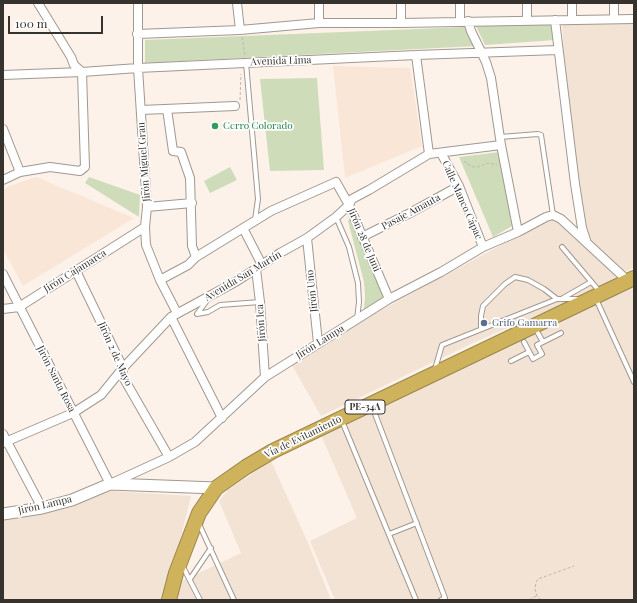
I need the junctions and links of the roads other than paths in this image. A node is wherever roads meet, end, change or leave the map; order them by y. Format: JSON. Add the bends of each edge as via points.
{"nodes":[{"id":1,"x":38,"y":3,"type":"edge"},
{"id":2,"x":138,"y":3,"type":"edge"},
{"id":3,"x":237,"y":3,"type":"edge"},
{"id":4,"x":319,"y":3,"type":"edge"},
{"id":5,"x":401,"y":3,"type":"edge"},
{"id":6,"x":460,"y":3,"type":"edge"},
{"id":7,"x":527,"y":3,"type":"edge"},
{"id":8,"x":572,"y":3,"type":"edge"},
{"id":9,"x":614,"y":3,"type":"edge"},
{"id":10,"x":572,"y":19,"type":"junction"},
{"id":11,"x":614,"y":19,"type":"junction"},
{"id":12,"x":634,"y":19,"type":"edge"},
{"id":13,"x":527,"y":20,"type":"junction"},
{"id":14,"x":556,"y":20,"type":"junction"},
{"id":15,"x":464,"y":21,"type":"junction"},
{"id":16,"x":319,"y":22,"type":"junction"},
{"id":17,"x":401,"y":23,"type":"junction"},
{"id":18,"x":240,"y":30,"type":"junction"},
{"id":19,"x":137,"y":34,"type":"junction"},
{"id":20,"x":558,"y":50,"type":"junction"},
{"id":21,"x":482,"y":53,"type":"junction"},
{"id":22,"x":416,"y":55,"type":"junction"},
{"id":23,"x":244,"y":63,"type":"junction"},
{"id":24,"x":138,"y":68,"type":"junction"},
{"id":25,"x":82,"y":72,"type":"junction"},
{"id":26,"x":3,"y":75,"type":"edge"},
{"id":27,"x":235,"y":106,"type":"road end"},
{"id":28,"x":167,"y":109,"type":"junction"},
{"id":29,"x":141,"y":110,"type":"junction"},
{"id":30,"x":3,"y":128,"type":"edge"},
{"id":31,"x":501,"y":141,"type":"junction"},
{"id":32,"x":441,"y":153,"type":"junction"},
{"id":33,"x":429,"y":154,"type":"junction"},
{"id":34,"x":20,"y":172,"type":"junction"},
{"id":35,"x":3,"y":180,"type":"edge"},
{"id":36,"x":459,"y":186,"type":"junction"},
{"id":37,"x":192,"y":203,"type":"junction"},
{"id":38,"x":349,"y":206,"type":"junction"},
{"id":39,"x":147,"y":207,"type":"junction"},
{"id":40,"x":553,"y":215,"type":"junction"},
{"id":41,"x":336,"y":217,"type":"junction"},
{"id":42,"x":255,"y":221,"type":"junction"},
{"id":43,"x":145,"y":227,"type":"junction"},
{"id":44,"x":243,"y":228,"type":"junction"},
{"id":45,"x":518,"y":232,"type":"junction"},
{"id":46,"x":362,"y":237,"type":"junction"},
{"id":47,"x":307,"y":238,"type":"junction"},
{"id":48,"x":588,"y":242,"type":"junction"},
{"id":49,"x":483,"y":247,"type":"junction"},
{"id":50,"x":562,"y":247,"type":"dead end"},
{"id":51,"x":196,"y":257,"type":"junction"},
{"id":52,"x":259,"y":266,"type":"junction"},
{"id":53,"x":76,"y":271,"type":"junction"},
{"id":54,"x":3,"y":274,"type":"edge"},
{"id":55,"x":160,"y":280,"type":"junction"},
{"id":56,"x":632,"y":281,"type":"edge"},
{"id":57,"x":591,"y":282,"type":"junction"},
{"id":58,"x":211,"y":295,"type":"junction"},
{"id":59,"x":595,"y":296,"type":"junction"},
{"id":60,"x":389,"y":299,"type":"junction"},
{"id":61,"x":557,"y":299,"type":"junction"},
{"id":62,"x":562,"y":299,"type":"junction"},
{"id":63,"x":260,"y":302,"type":"junction"},
{"id":64,"x":20,"y":307,"type":"junction"},
{"id":65,"x":3,"y":309,"type":"edge"},
{"id":66,"x":174,"y":315,"type":"junction"},
{"id":67,"x":356,"y":319,"type":"junction"},
{"id":68,"x":534,"y":326,"type":"junction"},
{"id":69,"x":481,"y":329,"type":"junction"},
{"id":70,"x":561,"y":333,"type":"dead end"},
{"id":71,"x":524,"y":342,"type":"dead end"},
{"id":72,"x":543,"y":342,"type":"junction"},
{"id":73,"x":318,"y":343,"type":"junction"},
{"id":74,"x":529,"y":352,"type":"junction"},
{"id":75,"x":511,"y":361,"type":"dead end"},
{"id":76,"x":123,"y":368,"type":"junction"},
{"id":77,"x":433,"y":374,"type":"junction"},
{"id":78,"x":265,"y":377,"type":"junction"},
{"id":79,"x":634,"y":382,"type":"edge"},
{"id":80,"x":371,"y":404,"type":"junction"},
{"id":81,"x":74,"y":413,"type":"junction"},
{"id":82,"x":222,"y":418,"type":"junction"},
{"id":83,"x":341,"y":418,"type":"junction"},
{"id":84,"x":3,"y":434,"type":"edge"},
{"id":85,"x":5,"y":442,"type":"edge"},
{"id":86,"x":169,"y":457,"type":"junction"},
{"id":87,"x":110,"y":484,"type":"junction"},
{"id":88,"x":216,"y":488,"type":"junction"},
{"id":89,"x":42,"y":508,"type":"junction"},
{"id":90,"x":3,"y":514,"type":"edge"},
{"id":91,"x":196,"y":519,"type":"junction"},
{"id":92,"x":417,"y":523,"type":"junction"},
{"id":93,"x":389,"y":534,"type":"junction"},
{"id":94,"x":211,"y":548,"type":"junction"},
{"id":95,"x":180,"y":560,"type":"junction"},
{"id":96,"x":190,"y":579,"type":"junction"},
{"id":97,"x":444,"y":599,"type":"edge"},
{"id":98,"x":168,"y":600,"type":"edge"},
{"id":99,"x":200,"y":600,"type":"edge"},
{"id":100,"x":234,"y":600,"type":"edge"},
{"id":101,"x":416,"y":600,"type":"edge"}],
"edges":[{"from":1,"to":25,"type":"street","via":[[74,65]]},
{"from":2,"to":19,"type":"street","name":"Jirón Miguel Grau"},
{"from":3,"to":18,"type":"street"},
{"from":4,"to":16,"type":"street"},
{"from":5,"to":17,"type":"street"},
{"from":6,"to":15,"type":"street"},
{"from":7,"to":13,"type":"street"},
{"from":8,"to":10,"type":"street"},
{"from":9,"to":11,"type":"street"},
{"from":10,"to":11,"type":"street"},
{"from":10,"to":14,"type":"street"},
{"from":11,"to":12,"type":"street"},
{"from":13,"to":14,"type":"street"},
{"from":13,"to":15,"type":"street"},
{"from":14,"to":20,"type":"street"},
{"from":15,"to":17,"type":"street"},
{"from":15,"to":21,"type":"street"},
{"from":16,"to":17,"type":"street"},
{"from":16,"to":18,"type":"street"},
{"from":18,"to":19,"type":"street"},
{"from":19,"to":24,"type":"street","name":"Jirón Miguel Grau"},
{"from":20,"to":21,"type":"street","name":"Avenida Lima"},
{"from":20,"to":48,"type":"street","via":[[582,228]]},
{"from":21,"to":22,"type":"street","name":"Avenida Lima"},
{"from":21,"to":31,"type":"street","via":[[491,78]]},
{"from":22,"to":23,"type":"street","name":"Avenida Lima"},
{"from":22,"to":33,"type":"street"},
{"from":23,"to":24,"type":"street","name":"Avenida Lima"},
{"from":23,"to":42,"type":"lane","via":[[258,199]]},
{"from":24,"to":25,"type":"street","name":"Avenida Lima"},
{"from":24,"to":29,"type":"street","name":"Jirón Miguel Grau"},
{"from":25,"to":26,"type":"street","name":"Avenida Lima"},
{"from":25,"to":34,"type":"street","via":[[85,166],[80,171],[50,167]]},
{"from":27,"to":28,"type":"street"},
{"from":28,"to":29,"type":"street"},
{"from":28,"to":37,"type":"street","via":[[173,151],[181,152],[190,178]]},
{"from":29,"to":39,"type":"street","name":"Jirón Miguel Grau"},
{"from":30,"to":34,"type":"street"},
{"from":31,"to":32,"type":"street","name":"Avenida San Martín"},
{"from":31,"to":40,"type":"lane","via":[[541,135]]},
{"from":31,"to":45,"type":"street"},
{"from":32,"to":33,"type":"street","name":"Avenida San Martín"},
{"from":32,"to":36,"type":"street","name":"Calle Manco Cápac"},
{"from":33,"to":38,"type":"street","name":"Avenida San Martín","via":[[352,199]]},
{"from":34,"to":35,"type":"street"},
{"from":36,"to":46,"type":"street","name":"Pasaje Amauta"},
{"from":36,"to":49,"type":"street","name":"Calle Manco Cápac"},
{"from":37,"to":39,"type":"street"},
{"from":37,"to":51,"type":"street","via":[[192,246]]},
{"from":38,"to":41,"type":"street","name":"Avenida San Martín"},
{"from":38,"to":42,"type":"street","name":"Jirón 28 de Juni","via":[[336,182],[271,211]]},
{"from":38,"to":46,"type":"street","name":"Jirón 28 de Juni"},
{"from":39,"to":43,"type":"street","name":"Jirón Miguel Grau"},
{"from":40,"to":45,"type":"street","name":"Jirón Lampa"},
{"from":40,"to":48,"type":"street","via":[[558,216]]},
{"from":41,"to":47,"type":"street","name":"Avenida San Martín"},
{"from":41,"to":67,"type":"lane","via":[[349,247],[358,283]]},
{"from":42,"to":44,"type":"street"},
{"from":43,"to":53,"type":"street","name":"Jirón Cajamarca"},
{"from":43,"to":55,"type":"street","name":"Jirón Miguel Grau","via":[[146,245]]},
{"from":44,"to":51,"type":"street"},
{"from":44,"to":52,"type":"street"},
{"from":45,"to":49,"type":"street","name":"Jirón Lampa"},
{"from":46,"to":60,"type":"street","name":"Jirón 28 de Juni"},
{"from":47,"to":52,"type":"street","name":"Avenida San Martín"},
{"from":47,"to":73,"type":"street","name":"Jirón Uno"},
{"from":48,"to":56,"type":"street"},
{"from":49,"to":60,"type":"street","name":"Jirón Lampa"},
{"from":50,"to":57,"type":"lane"},
{"from":51,"to":55,"type":"street","via":[[188,265]]},
{"from":52,"to":58,"type":"street","name":"Avenida San Martín"},
{"from":52,"to":63,"type":"street","name":"Jirón Ica"},
{"from":53,"to":64,"type":"street","name":"Jirón Cajamarca"},
{"from":53,"to":76,"type":"street","name":"Jirón 2 de Mayo"},
{"from":54,"to":64,"type":"street","name":"Jirón Santa Rosa"},
{"from":55,"to":66,"type":"street","name":"Jirón Miguel Grau"},
{"from":56,"to":59,"type":"highway","name":"Vía de Evitamiento","number":"PE-34A"},
{"from":57,"to":59,"type":"lane"},
{"from":57,"to":62,"type":"lane"},
{"from":58,"to":63,"type":"lane","via":[[197,314],[208,312],[220,305]]},
{"from":58,"to":66,"type":"street","name":"Avenida San Martín"},
{"from":59,"to":62,"type":"lane"},
{"from":59,"to":68,"type":"highway","name":"Vía de Evitamiento","number":"PE-34A"},
{"from":59,"to":79,"type":"lane"},
{"from":60,"to":67,"type":"street","name":"Jirón Lampa"},
{"from":61,"to":62,"type":"lane"},
{"from":61,"to":69,"type":"lane"},
{"from":61,"to":69,"type":"lane","via":[[528,280],[515,277],[483,306]]},
{"from":63,"to":78,"type":"street","name":"Jirón Ica"},
{"from":64,"to":65,"type":"street","name":"Jirón Cajamarca"},
{"from":64,"to":81,"type":"street","name":"Jirón Santa Rosa"},
{"from":66,"to":76,"type":"street","name":"Avenida San Martín"},
{"from":66,"to":82,"type":"street","name":"Jirón Miguel Grau"},
{"from":67,"to":73,"type":"street","name":"Jirón Lampa"},
{"from":68,"to":72,"type":"lane"},
{"from":68,"to":77,"type":"highway","name":"Vía de Evitamiento","number":"PE-34A"},
{"from":69,"to":77,"type":"lane","via":[[442,345]]},
{"from":70,"to":72,"type":"lane"},
{"from":71,"to":74,"type":"lane"},
{"from":72,"to":74,"type":"lane","via":[[537,345],[542,354],[533,359]]},
{"from":73,"to":78,"type":"street","name":"Jirón Lampa"},
{"from":74,"to":75,"type":"lane"},
{"from":76,"to":81,"type":"street","name":"Avenida San Martín","via":[[101,395]]},
{"from":76,"to":86,"type":"street","name":"Jirón 2 de Mayo","via":[[123,377]]},
{"from":77,"to":80,"type":"highway","name":"Vía de Evitamiento","number":"PE-34A"},
{"from":78,"to":82,"type":"street","name":"Jirón Lampa"},
{"from":80,"to":83,"type":"highway","name":"Vía de Evitamiento","number":"PE-34A"},
{"from":80,"to":92,"type":"lane"},
{"from":81,"to":85,"type":"street","name":"Avenida San Martín"},
{"from":81,"to":87,"type":"street","name":"Jirón Santa Rosa"},
{"from":82,"to":86,"type":"street","name":"Jirón Lampa","via":[[194,442]]},
{"from":83,"to":88,"type":"highway","name":"Vía de Evitamiento","number":"PE-34A","via":[[273,451]]},
{"from":83,"to":93,"type":"lane"},
{"from":84,"to":85,"type":"street"},
{"from":85,"to":89,"type":"street"},
{"from":86,"to":87,"type":"street","name":"Jirón Lampa"},
{"from":87,"to":88,"type":"street"},
{"from":87,"to":89,"type":"street","name":"Jirón Lampa","via":[[72,500]]},
{"from":88,"to":91,"type":"highway","name":"Vía de Evitamiento","number":"PE-34A"},
{"from":89,"to":90,"type":"street","name":"Jirón Lampa"},
{"from":91,"to":94,"type":"lane"},
{"from":91,"to":95,"type":"highway","name":"Vía de Evitamiento","number":"PE-34A"},
{"from":92,"to":93,"type":"lane"},
{"from":92,"to":97,"type":"lane"},
{"from":93,"to":101,"type":"lane"},
{"from":94,"to":96,"type":"lane"},
{"from":94,"to":100,"type":"lane"},
{"from":95,"to":96,"type":"lane"},
{"from":95,"to":98,"type":"highway","name":"Vía de Evitamiento","number":"PE-34A"},
{"from":96,"to":99,"type":"lane"}]}
